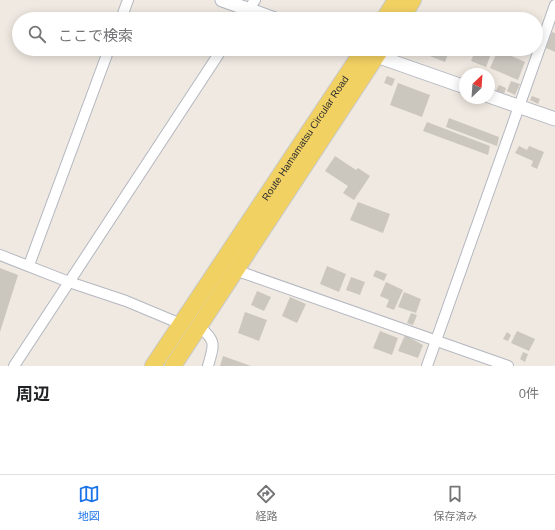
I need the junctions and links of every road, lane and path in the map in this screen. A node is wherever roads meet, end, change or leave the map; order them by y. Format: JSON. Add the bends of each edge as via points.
{"nodes":[{"id":1,"x":128,"y":0,"type":"edge"},
{"id":2,"x":222,"y":0,"type":"edge"},
{"id":3,"x":396,"y":0,"type":"edge"},
{"id":4,"x":413,"y":0,"type":"edge"},
{"id":5,"x":555,"y":5,"type":"edge"},
{"id":6,"x":248,"y":10,"type":"edge"},
{"id":7,"x":124,"y":12,"type":"edge"},
{"id":8,"x":388,"y":12,"type":"edge"},
{"id":9,"x":405,"y":12,"type":"edge"},
{"id":10,"x":543,"y":38,"type":"edge"},
{"id":11,"x":106,"y":56,"type":"edge"},
{"id":12,"x":217,"y":56,"type":"edge"},
{"id":13,"x":365,"y":56,"type":"edge"},
{"id":14,"x":365,"y":56,"type":"edge"},
{"id":15,"x":381,"y":56,"type":"edge"},
{"id":16,"x":536,"y":56,"type":"edge"},
{"id":17,"x":459,"y":85,"type":"edge"},
{"id":18,"x":495,"y":98,"type":"edge"},
{"id":19,"x":518,"y":106,"type":"junction"},
{"id":20,"x":555,"y":119,"type":"edge"},
{"id":21,"x":0,"y":255,"type":"edge"},
{"id":22,"x":29,"y":265,"type":"junction"},
{"id":23,"x":235,"y":270,"type":"junction"},
{"id":24,"x":69,"y":282,"type":"junction"},
{"id":25,"x":181,"y":324,"type":"junction"},
{"id":26,"x":199,"y":326,"type":"junction"},
{"id":27,"x":435,"y":340,"type":"junction"},
{"id":28,"x":14,"y":366,"type":"edge"},
{"id":29,"x":153,"y":366,"type":"edge"},
{"id":30,"x":173,"y":366,"type":"edge"},
{"id":31,"x":208,"y":366,"type":"edge"},
{"id":32,"x":427,"y":366,"type":"edge"},
{"id":33,"x":508,"y":366,"type":"edge"}],
"edges":[{"from":1,"to":7,"type":"street"},
{"from":2,"to":6,"type":"street"},
{"from":3,"to":8,"type":"main road"},
{"from":4,"to":9,"type":"main road"},
{"from":5,"to":10,"type":"street"},
{"from":11,"to":22,"type":"street"},
{"from":12,"to":24,"type":"street"},
{"from":13,"to":23,"type":"main road","name":"Route Hamamatsu Circular Road"},
{"from":14,"to":25,"type":"main road","name":"Route Hamamatsu Circular Road"},
{"from":15,"to":17,"type":"street"},
{"from":16,"to":19,"type":"street"},
{"from":18,"to":19,"type":"street"},
{"from":19,"to":20,"type":"street"},
{"from":19,"to":27,"type":"street"},
{"from":21,"to":22,"type":"street"},
{"from":22,"to":24,"type":"street"},
{"from":23,"to":26,"type":"main road","name":"Route Hamamatsu Circular Road"},
{"from":23,"to":27,"type":"street"},
{"from":24,"to":25,"type":"street","via":[[126,301]]},
{"from":24,"to":28,"type":"street"},
{"from":25,"to":29,"type":"main road","name":"Route Hamamatsu Circular Road"},
{"from":26,"to":30,"type":"main road","name":"Route Hamamatsu Circular Road"},
{"from":26,"to":31,"type":"street","via":[[211,337],[213,347]]},
{"from":27,"to":32,"type":"street"},
{"from":27,"to":33,"type":"street"}]}
